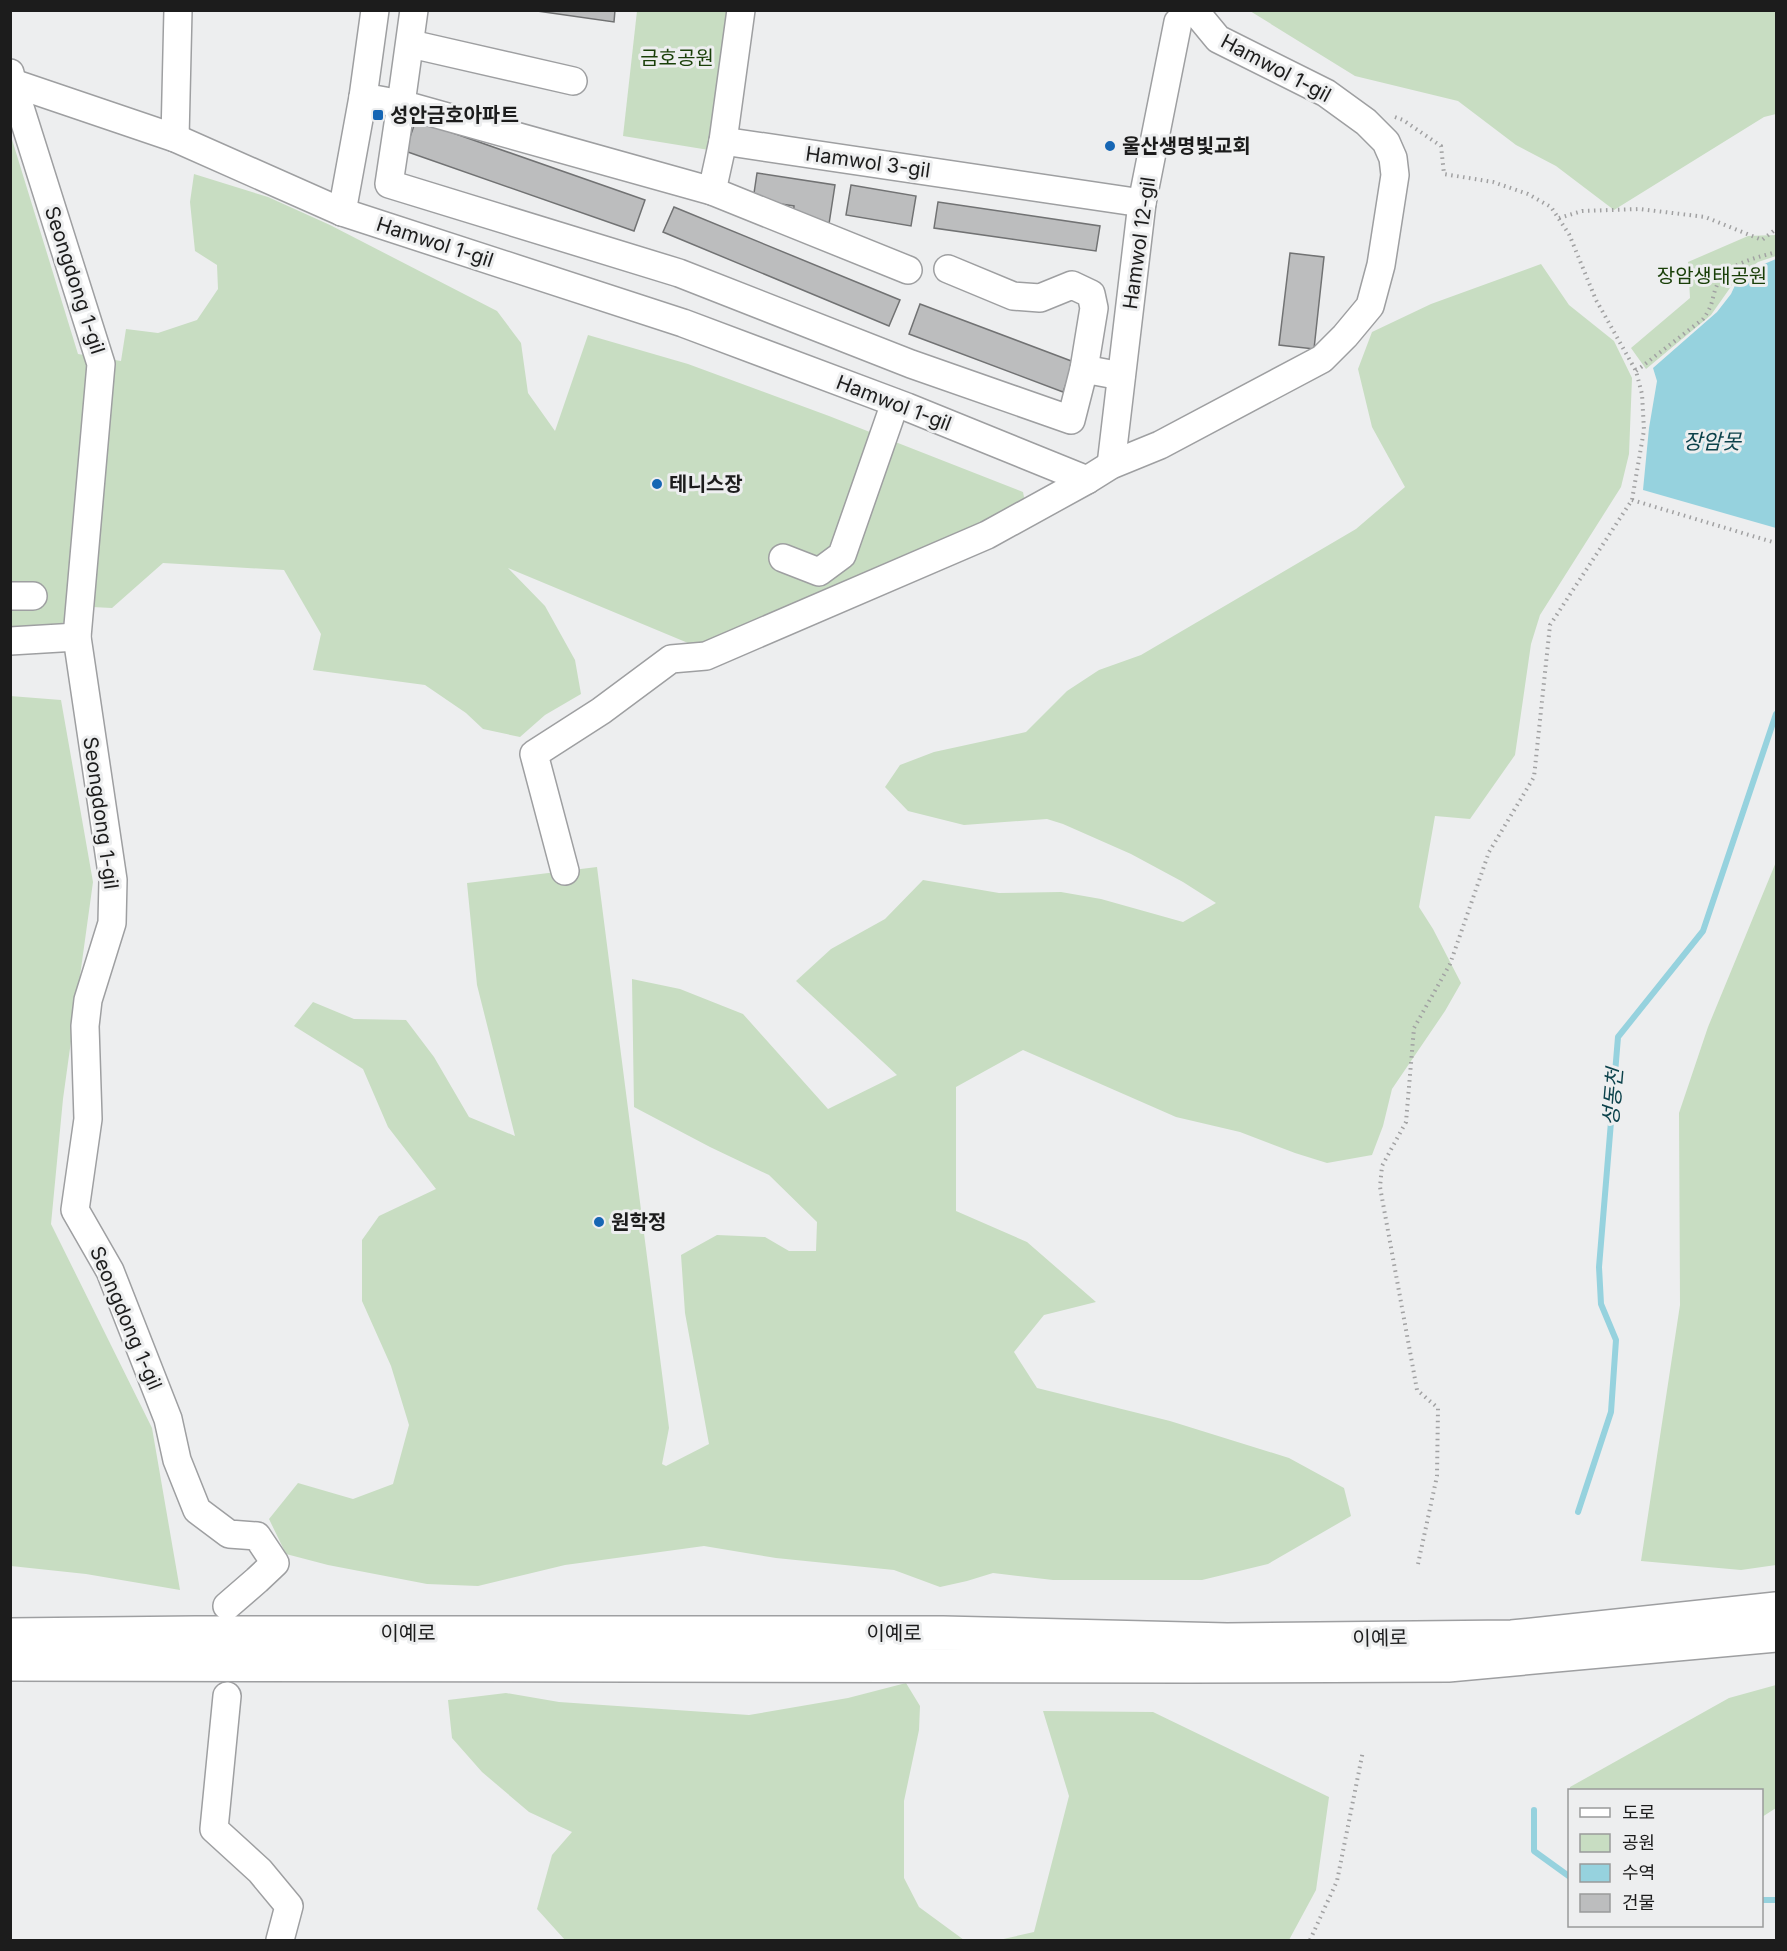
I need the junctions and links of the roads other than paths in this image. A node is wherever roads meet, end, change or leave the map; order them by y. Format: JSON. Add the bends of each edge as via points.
{"nodes":[{"id":1,"x":178,"y":10,"type":"edge"},
{"id":2,"x":375,"y":10,"type":"edge"},
{"id":3,"x":414,"y":10,"type":"edge"},
{"id":4,"x":741,"y":10,"type":"edge"},
{"id":5,"x":1186,"y":15,"type":"edge"},
{"id":6,"x":411,"y":44,"type":"junction"},
{"id":7,"x":11,"y":79,"type":"edge"},
{"id":8,"x":573,"y":81,"type":"dead end"},
{"id":9,"x":363,"y":97,"type":"junction"},
{"id":10,"x":401,"y":104,"type":"junction"},
{"id":11,"x":175,"y":138,"type":"junction"},
{"id":12,"x":723,"y":141,"type":"junction"},
{"id":13,"x":712,"y":191,"type":"junction"},
{"id":14,"x":1142,"y":203,"type":"junction"},
{"id":15,"x":342,"y":212,"type":"junction"},
{"id":16,"x":948,"y":269,"type":"dead end"},
{"id":17,"x":908,"y":270,"type":"dead end"},
{"id":18,"x":1084,"y":369,"type":"junction"},
{"id":19,"x":1121,"y":376,"type":"junction"},
{"id":20,"x":895,"y":403,"type":"junction"},
{"id":21,"x":1111,"y":465,"type":"junction"},
{"id":22,"x":1087,"y":480,"type":"junction"},
{"id":23,"x":783,"y":558,"type":"dead end"},
{"id":24,"x":77,"y":637,"type":"junction"},
{"id":25,"x":10,"y":641,"type":"edge"},
{"id":26,"x":565,"y":871,"type":"dead end"},
{"id":27,"x":226,"y":1606,"type":"dead end"},
{"id":28,"x":1776,"y":1609,"type":"edge"},
{"id":29,"x":10,"y":1635,"type":"edge"},
{"id":30,"x":1776,"y":1635,"type":"edge"},
{"id":31,"x":10,"y":1664,"type":"edge"},
{"id":32,"x":227,"y":1696,"type":"dead end"},
{"id":33,"x":280,"y":1941,"type":"edge"}],
"edges":[{"from":1,"to":11,"type":"street"},
{"from":2,"to":9,"type":"street"},
{"from":3,"to":6,"type":"street"},
{"from":4,"to":12,"type":"street"},
{"from":5,"to":14,"type":"street","name":"Hamwol 12-gil"},
{"from":5,"to":21,"type":"street","name":"Hamwol 1-gil","via":[[1218,39],[1326,93],[1386,142],[1395,175],[1381,265],[1370,306],[1322,359],[1160,445]]},
{"from":6,"to":8,"type":"street"},
{"from":6,"to":10,"type":"street"},
{"from":7,"to":11,"type":"street","name":"Hamwol 1-gil"},
{"from":7,"to":24,"type":"street","name":"Seongdong 1-gil","via":[[101,364]]},
{"from":9,"to":10,"type":"street"},
{"from":9,"to":15,"type":"street"},
{"from":10,"to":13,"type":"street"},
{"from":10,"to":18,"type":"street","via":[[388,184],[680,273],[911,364],[1071,420]]},
{"from":11,"to":15,"type":"street","name":"Hamwol 1-gil"},
{"from":12,"to":13,"type":"street"},
{"from":12,"to":14,"type":"street","name":"Hamwol 3-gil"},
{"from":13,"to":17,"type":"street"},
{"from":14,"to":19,"type":"street","name":"Hamwol 12-gil"},
{"from":15,"to":20,"type":"street","name":"Hamwol 1-gil","via":[[682,323]]},
{"from":16,"to":18,"type":"street","via":[[1013,296],[1040,298],[1072,285],[1091,294],[1094,308]]},
{"from":18,"to":19,"type":"street"},
{"from":19,"to":21,"type":"street","name":"Hamwol 12-gil"},
{"from":20,"to":22,"type":"street","name":"Hamwol 1-gil"},
{"from":20,"to":23,"type":"street","via":[[842,555],[819,572]]},
{"from":21,"to":22,"type":"street","name":"Hamwol 1-gil"},
{"from":22,"to":26,"type":"street","via":[[987,535],[706,656],[670,659],[601,711],[534,754]]},
{"from":24,"to":25,"type":"street"},
{"from":24,"to":27,"type":"street","name":"Seongdong 1-gil","via":[[113,880],[112,924],[88,999],[88,1119],[75,1210],[110,1271],[168,1419],[177,1460],[197,1510],[229,1534],[257,1536],[275,1563]]},
{"from":28,"to":29,"type":"highway","name":"이예로","via":[[1512,1637],[1227,1640],[943,1633]]},
{"from":30,"to":31,"type":"highway","name":"이예로","via":[[1448,1665]]},
{"from":32,"to":33,"type":"street","via":[[214,1829],[260,1871],[289,1906]]}]}
